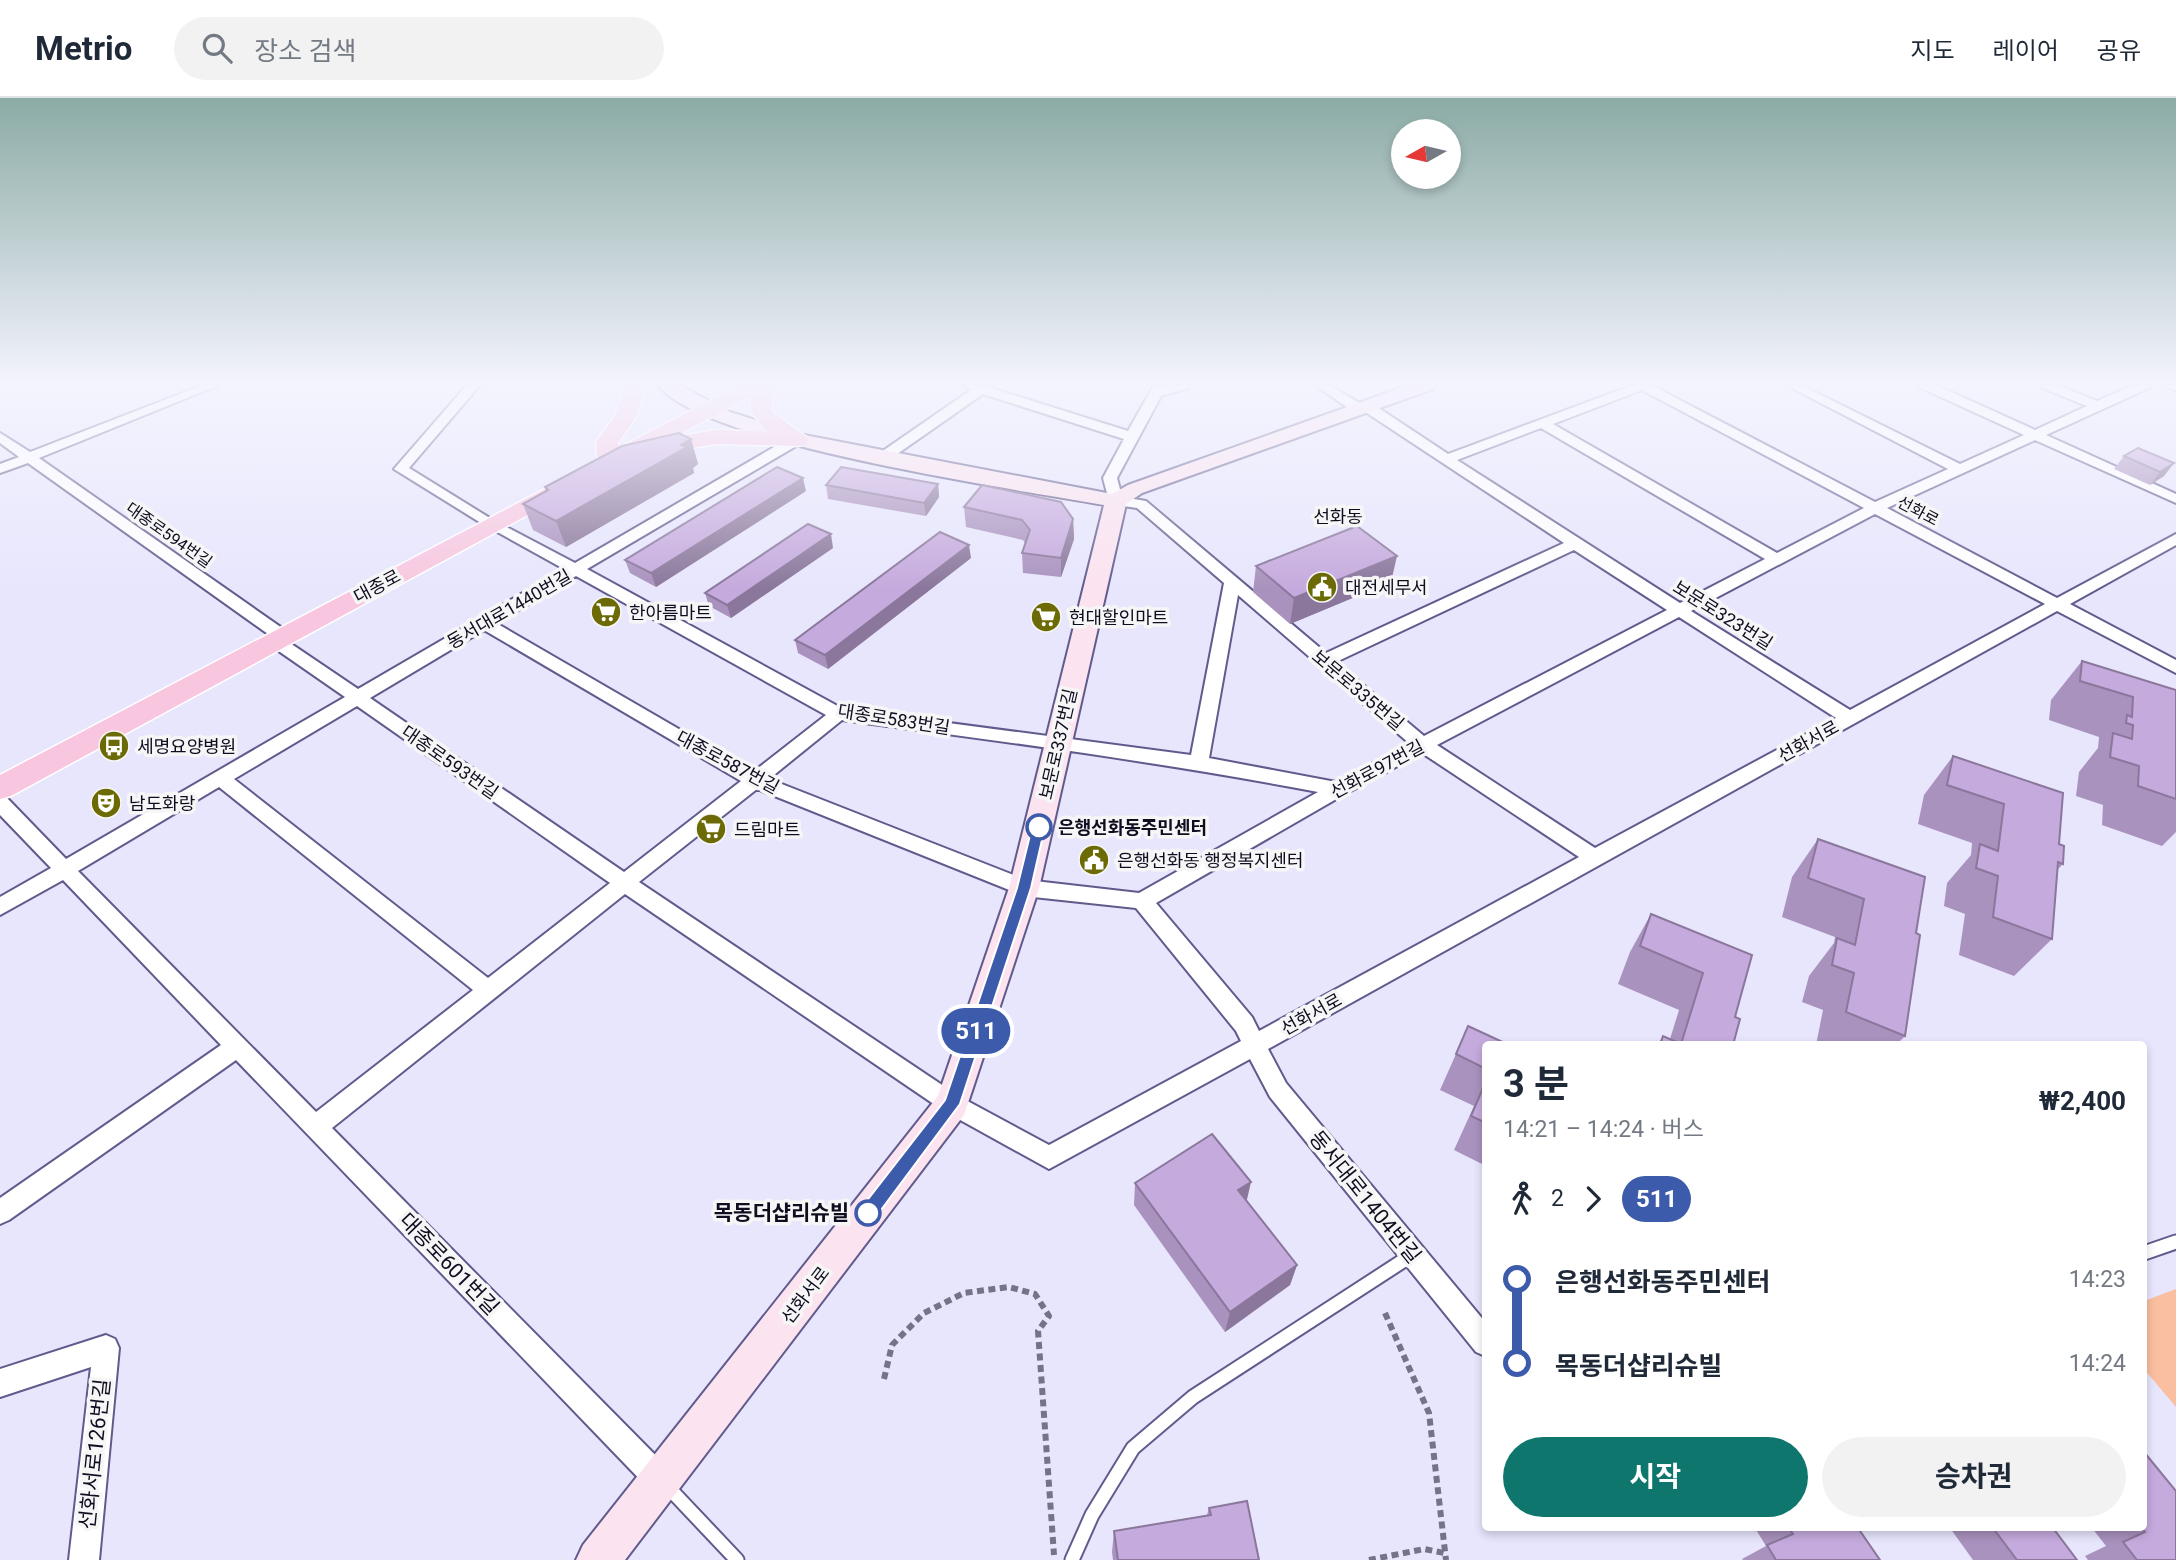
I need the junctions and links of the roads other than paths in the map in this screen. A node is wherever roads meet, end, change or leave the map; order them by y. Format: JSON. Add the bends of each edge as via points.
{"nodes":[{"id":1,"x":22,"y":453,"type":"edge"},
{"id":2,"x":41,"y":453,"type":"edge"},
{"id":3,"x":415,"y":453,"type":"edge"},
{"id":4,"x":603,"y":453,"type":"edge"},
{"id":5,"x":616,"y":453,"type":"edge"},
{"id":6,"x":632,"y":453,"type":"edge"},
{"id":7,"x":774,"y":453,"type":"edge"},
{"id":8,"x":861,"y":453,"type":"edge"},
{"id":9,"x":888,"y":453,"type":"edge"},
{"id":10,"x":1124,"y":453,"type":"edge"},
{"id":11,"x":1234,"y":453,"type":"edge"},
{"id":12,"x":1435,"y":453,"type":"edge"},
{"id":13,"x":1463,"y":453,"type":"edge"},
{"id":14,"x":1594,"y":453,"type":"edge"},
{"id":15,"x":1772,"y":453,"type":"edge"},
{"id":16,"x":1926,"y":453,"type":"edge"},
{"id":17,"x":1994,"y":453,"type":"edge"},
{"id":18,"x":2077,"y":453,"type":"edge"},
{"id":19,"x":29,"y":458,"type":"junction"},
{"id":20,"x":882,"y":458,"type":"junction"},
{"id":21,"x":1445,"y":460,"type":"junction"},
{"id":22,"x":600,"y":462,"type":"junction"},
{"id":23,"x":0,"y":469,"type":"edge"},
{"id":24,"x":1959,"y":470,"type":"junction"},
{"id":25,"x":2176,"y":499,"type":"edge"},
{"id":26,"x":1116,"y":501,"type":"junction"},
{"id":27,"x":1875,"y":508,"type":"junction"},
{"id":28,"x":489,"y":522,"type":"junction"},
{"id":29,"x":2176,"y":539,"type":"edge"},
{"id":30,"x":1575,"y":544,"type":"junction"},
{"id":31,"x":1776,"y":559,"type":"junction"},
{"id":32,"x":575,"y":570,"type":"junction"},
{"id":33,"x":1232,"y":583,"type":"junction"},
{"id":34,"x":2056,"y":605,"type":"junction"},
{"id":35,"x":1679,"y":610,"type":"junction"},
{"id":36,"x":484,"y":624,"type":"junction"},
{"id":37,"x":276,"y":636,"type":"junction"},
{"id":38,"x":1323,"y":661,"type":"junction"},
{"id":39,"x":2176,"y":667,"type":"edge"},
{"id":40,"x":358,"y":697,"type":"junction"},
{"id":41,"x":839,"y":715,"type":"junction"},
{"id":42,"x":1849,"y":718,"type":"junction"},
{"id":43,"x":1059,"y":742,"type":"junction"},
{"id":44,"x":1423,"y":744,"type":"junction"},
{"id":45,"x":1199,"y":763,"type":"junction"},
{"id":46,"x":0,"y":777,"type":"edge"},
{"id":47,"x":220,"y":778,"type":"junction"},
{"id":48,"x":755,"y":781,"type":"junction"},
{"id":49,"x":0,"y":788,"type":"edge"},
{"id":50,"x":1338,"y":789,"type":"junction"},
{"id":51,"x":0,"y":803,"type":"edge"},
{"id":52,"x":1595,"y":858,"type":"junction"},
{"id":53,"x":65,"y":869,"type":"junction"},
{"id":54,"x":625,"y":883,"type":"junction"},
{"id":55,"x":1024,"y":888,"type":"junction"},
{"id":56,"x":1142,"y":901,"type":"junction"},
{"id":57,"x":0,"y":907,"type":"edge"},
{"id":58,"x":488,"y":990,"type":"junction"},
{"id":59,"x":1254,"y":1045,"type":"junction"},
{"id":60,"x":237,"y":1046,"type":"junction"},
{"id":61,"x":952,"y":1104,"type":"junction"},
{"id":62,"x":315,"y":1127,"type":"junction"},
{"id":63,"x":0,"y":1212,"type":"edge"},
{"id":64,"x":2176,"y":1242,"type":"edge"},
{"id":65,"x":2147,"y":1252,"type":"edge"},
{"id":66,"x":1412,"y":1255,"type":"junction"},
{"id":67,"x":1482,"y":1339,"type":"edge"},
{"id":68,"x":0,"y":1383,"type":"edge"},
{"id":69,"x":662,"y":1481,"type":"junction"},
{"id":70,"x":84,"y":1560,"type":"edge"},
{"id":71,"x":598,"y":1560,"type":"edge"},
{"id":72,"x":737,"y":1560,"type":"edge"},
{"id":73,"x":1072,"y":1560,"type":"edge"}],
"edges":[{"from":1,"to":19,"type":"street","name":"대종로594번길"},
{"from":2,"to":19,"type":"street"},
{"from":3,"to":28,"type":"street","name":"대종로583번길","via":[[401,469]]},
{"from":4,"to":22,"type":"main road"},
{"from":5,"to":22,"type":"main road","name":"대종로"},
{"from":6,"to":22,"type":"main road"},
{"from":7,"to":32,"type":"street","name":"동서대로1440번길"},
{"from":8,"to":20,"type":"street"},
{"from":9,"to":20,"type":"street"},
{"from":10,"to":26,"type":"street","via":[[1111,478]]},
{"from":11,"to":26,"type":"street","via":[[1135,489]]},
{"from":12,"to":21,"type":"street","name":"보문로323번길"},
{"from":13,"to":21,"type":"street","name":"선화로"},
{"from":14,"to":31,"type":"street"},
{"from":15,"to":27,"type":"street","name":"선화로"},
{"from":16,"to":24,"type":"street"},
{"from":17,"to":24,"type":"street","name":"선화로97번길"},
{"from":18,"to":25,"type":"street"},
{"from":19,"to":23,"type":"street"},
{"from":19,"to":37,"type":"street","name":"대종로594번길"},
{"from":20,"to":26,"type":"street"},
{"from":21,"to":30,"type":"street","name":"보문로323번길"},
{"from":22,"to":28,"type":"main road","name":"대종로"},
{"from":22,"to":28,"type":"main road","name":"대종로"},
{"from":24,"to":27,"type":"street","name":"선화로97번길"},
{"from":26,"to":33,"type":"street","name":"보문로335번길","via":[[1141,505]]},
{"from":26,"to":43,"type":"street","name":"보문로337번길"},
{"from":27,"to":31,"type":"street","name":"선화로97번길"},
{"from":27,"to":34,"type":"street","name":"선화로"},
{"from":28,"to":32,"type":"street","name":"대종로583번길"},
{"from":28,"to":37,"type":"main road","name":"대종로"},
{"from":29,"to":34,"type":"street","name":"선화서로"},
{"from":30,"to":35,"type":"street","name":"보문로323번길"},
{"from":30,"to":38,"type":"street"},
{"from":31,"to":35,"type":"street","name":"선화로97번길"},
{"from":32,"to":36,"type":"street","name":"동서대로1440번길"},
{"from":32,"to":41,"type":"street","name":"대종로583번길"},
{"from":33,"to":38,"type":"street","name":"보문로335번길"},
{"from":33,"to":45,"type":"street"},
{"from":34,"to":39,"type":"street","name":"선화로"},
{"from":34,"to":42,"type":"street","name":"선화서로"},
{"from":35,"to":42,"type":"street","name":"보문로323번길"},
{"from":35,"to":44,"type":"street","name":"선화로97번길"},
{"from":36,"to":40,"type":"street","name":"동서대로1440번길"},
{"from":36,"to":48,"type":"street","name":"대종로587번길"},
{"from":37,"to":40,"type":"street","name":"대종로593번길"},
{"from":37,"to":46,"type":"main road","name":"대종로"},
{"from":37,"to":49,"type":"main road","name":"대종로"},
{"from":38,"to":44,"type":"street","name":"보문로335번길"},
{"from":40,"to":47,"type":"street","name":"동서대로1440번길"},
{"from":40,"to":54,"type":"street","name":"대종로593번길"},
{"from":41,"to":43,"type":"street","name":"대종로583번길"},
{"from":41,"to":48,"type":"street"},
{"from":42,"to":52,"type":"street","name":"선화서로"},
{"from":43,"to":45,"type":"street","name":"대종로583번길"},
{"from":43,"to":55,"type":"street","name":"보문로337번길"},
{"from":44,"to":50,"type":"street","name":"선화로97번길"},
{"from":44,"to":52,"type":"street","name":"보문로335번길"},
{"from":45,"to":50,"type":"street","name":"대종로583번길"},
{"from":47,"to":53,"type":"street","name":"동서대로1440번길"},
{"from":47,"to":58,"type":"street"},
{"from":48,"to":54,"type":"street"},
{"from":48,"to":55,"type":"street","name":"대종로587번길"},
{"from":50,"to":56,"type":"street","name":"선화로97번길"},
{"from":51,"to":53,"type":"street","name":"대종로601번길"},
{"from":52,"to":59,"type":"street","name":"선화서로"},
{"from":53,"to":57,"type":"street","name":"동서대로1440번길"},
{"from":53,"to":60,"type":"street","name":"대종로601번길"},
{"from":54,"to":58,"type":"street"},
{"from":54,"to":61,"type":"street","name":"대종로593번길"},
{"from":55,"to":56,"type":"street","name":"대종로587번길"},
{"from":55,"to":61,"type":"street","name":"보문로337번길"},
{"from":56,"to":59,"type":"street","via":[[1244,1024]]},
{"from":58,"to":62,"type":"street"},
{"from":59,"to":61,"type":"street","name":"선화서로","via":[[1049,1158]]},
{"from":59,"to":66,"type":"street","name":"동서대로1404번길","via":[[1278,1090]]},
{"from":60,"to":62,"type":"street","name":"대종로601번길"},
{"from":60,"to":63,"type":"street"},
{"from":61,"to":69,"type":"street","name":"선화서로"},
{"from":62,"to":69,"type":"street","name":"대종로601번길"},
{"from":64,"to":65,"type":"lane"},
{"from":66,"to":67,"type":"street","name":"동서대로1404번길"},
{"from":66,"to":73,"type":"lane","via":[[1193,1397],[1133,1448],[1092,1515]]},
{"from":68,"to":70,"type":"street","name":"선화서로126번길","via":[[106,1348]]},
{"from":69,"to":71,"type":"street","name":"선화서로"},
{"from":69,"to":72,"type":"lane"}]}
